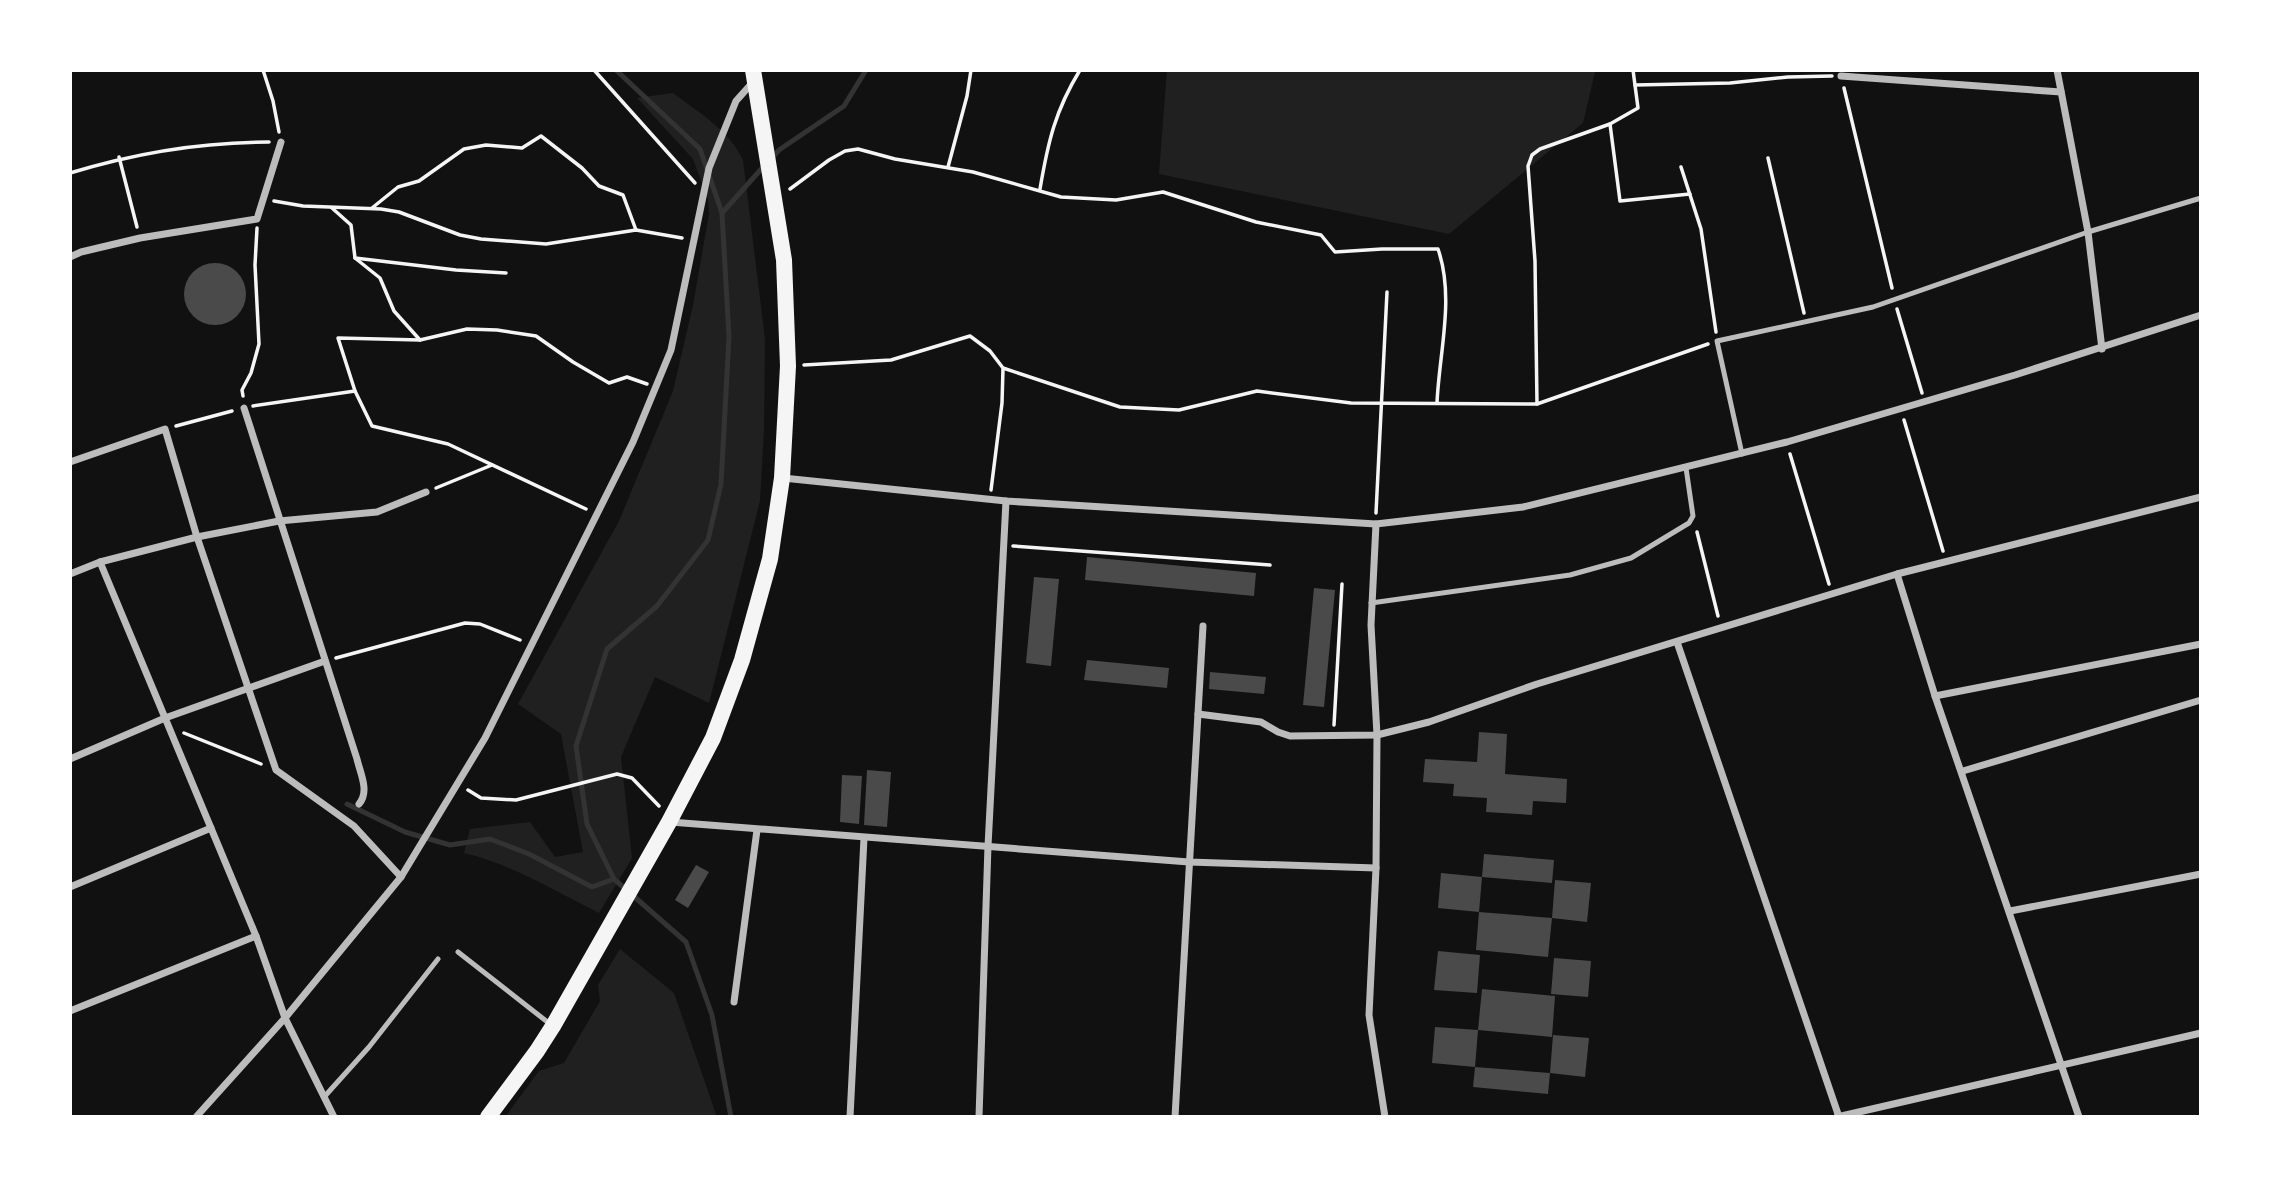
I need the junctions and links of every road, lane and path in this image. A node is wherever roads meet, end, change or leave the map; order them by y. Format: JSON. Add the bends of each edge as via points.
{"nodes":[{"id":1,"x":263,"y":70,"type":"edge"},
{"id":2,"x":594,"y":70,"type":"edge"},
{"id":3,"x":971,"y":70,"type":"edge"},
{"id":4,"x":1080,"y":70,"type":"edge"},
{"id":5,"x":1633,"y":70,"type":"edge"},
{"id":6,"x":2057,"y":70,"type":"edge"},
{"id":7,"x":754,"y":75,"type":"edge"},
{"id":8,"x":1841,"y":76,"type":"junction"},
{"id":9,"x":1635,"y":85,"type":"junction"},
{"id":10,"x":2061,"y":92,"type":"junction"},
{"id":11,"x":1610,"y":124,"type":"junction"},
{"id":12,"x":281,"y":142,"type":"junction"},
{"id":13,"x":119,"y":158,"type":"junction"},
{"id":14,"x":1768,"y":158,"type":"dead end"},
{"id":15,"x":1681,"y":166,"type":"dead end"},
{"id":16,"x":948,"y":167,"type":"junction"},
{"id":17,"x":70,"y":173,"type":"edge"},
{"id":18,"x":1040,"y":190,"type":"junction"},
{"id":19,"x":704,"y":191,"type":"junction"},
{"id":20,"x":1690,"y":194,"type":"junction"},
{"id":21,"x":2201,"y":198,"type":"edge"},
{"id":22,"x":263,"y":200,"type":"junction"},
{"id":23,"x":774,"y":201,"type":"junction"},
{"id":24,"x":330,"y":207,"type":"junction"},
{"id":25,"x":371,"y":209,"type":"junction"},
{"id":26,"x":257,"y":219,"type":"junction"},
{"id":27,"x":636,"y":230,"type":"junction"},
{"id":28,"x":2088,"y":232,"type":"junction"},
{"id":29,"x":140,"y":238,"type":"junction"},
{"id":30,"x":695,"y":240,"type":"junction"},
{"id":31,"x":70,"y":257,"type":"edge"},
{"id":32,"x":355,"y":258,"type":"junction"},
{"id":33,"x":506,"y":273,"type":"dead end"},
{"id":34,"x":1387,"y":292,"type":"dead end"},
{"id":35,"x":1895,"y":300,"type":"junction"},
{"id":36,"x":2201,"y":315,"type":"edge"},
{"id":37,"x":1806,"y":322,"type":"junction"},
{"id":38,"x":420,"y":340,"type":"junction"},
{"id":39,"x":1717,"y":341,"type":"junction"},
{"id":40,"x":2102,"y":348,"type":"junction"},
{"id":41,"x":788,"y":366,"type":"junction"},
{"id":42,"x":1003,"y":368,"type":"junction"},
{"id":43,"x":656,"y":387,"type":"junction"},
{"id":44,"x":355,"y":391,"type":"junction"},
{"id":45,"x":1924,"y":401,"type":"junction"},
{"id":46,"x":1382,"y":403,"type":"junction"},
{"id":47,"x":1437,"y":403,"type":"junction"},
{"id":48,"x":1537,"y":404,"type":"junction"},
{"id":49,"x":244,"y":408,"type":"junction"},
{"id":50,"x":1901,"y":408,"type":"junction"},
{"id":51,"x":165,"y":429,"type":"junction"},
{"id":52,"x":1787,"y":442,"type":"junction"},
{"id":53,"x":1742,"y":454,"type":"junction"},
{"id":54,"x":70,"y":462,"type":"edge"},
{"id":55,"x":492,"y":465,"type":"junction"},
{"id":56,"x":1686,"y":468,"type":"junction"},
{"id":57,"x":782,"y":478,"type":"junction"},
{"id":58,"x":426,"y":492,"type":"joint"},
{"id":59,"x":2201,"y":497,"type":"edge"},
{"id":60,"x":990,"y":499,"type":"junction"},
{"id":61,"x":1006,"y":501,"type":"junction"},
{"id":62,"x":597,"y":514,"type":"junction"},
{"id":63,"x":1693,"y":516,"type":"junction"},
{"id":64,"x":279,"y":521,"type":"junction"},
{"id":65,"x":1376,"y":524,"type":"junction"},
{"id":66,"x":197,"y":537,"type":"junction"},
{"id":67,"x":1004,"y":545,"type":"junction"},
{"id":68,"x":1946,"y":561,"type":"junction"},
{"id":69,"x":100,"y":562,"type":"junction"},
{"id":70,"x":1270,"y":565,"type":"dead end"},
{"id":71,"x":1897,"y":574,"type":"junction"},
{"id":72,"x":70,"y":575,"type":"edge"},
{"id":73,"x":1342,"y":584,"type":"dead end"},
{"id":74,"x":1832,"y":594,"type":"junction"},
{"id":75,"x":1371,"y":603,"type":"junction"},
{"id":76,"x":1203,"y":626,"type":"dead end"},
{"id":77,"x":1721,"y":628,"type":"junction"},
{"id":78,"x":1677,"y":642,"type":"junction"},
{"id":79,"x":2201,"y":644,"type":"edge"},
{"id":80,"x":531,"y":645,"type":"junction"},
{"id":81,"x":325,"y":661,"type":"junction"},
{"id":82,"x":248,"y":688,"type":"junction"},
{"id":83,"x":1936,"y":696,"type":"junction"},
{"id":84,"x":2201,"y":701,"type":"edge"},
{"id":85,"x":1198,"y":714,"type":"junction"},
{"id":86,"x":165,"y":718,"type":"junction"},
{"id":87,"x":169,"y":727,"type":"junction"},
{"id":88,"x":1377,"y":735,"type":"junction"},
{"id":89,"x":1333,"y":736,"type":"junction"},
{"id":90,"x":70,"y":759,"type":"edge"},
{"id":91,"x":276,"y":770,"type":"junction"},
{"id":92,"x":1963,"y":771,"type":"junction"},
{"id":93,"x":457,"y":783,"type":"junction"},
{"id":94,"x":359,"y":804,"type":"dead end"},
{"id":95,"x":671,"y":820,"type":"junction"},
{"id":96,"x":211,"y":828,"type":"junction"},
{"id":97,"x":757,"y":830,"type":"junction"},
{"id":98,"x":864,"y":838,"type":"junction"},
{"id":99,"x":988,"y":846,"type":"junction"},
{"id":100,"x":1189,"y":862,"type":"junction"},
{"id":101,"x":1376,"y":868,"type":"junction"},
{"id":102,"x":2201,"y":874,"type":"edge"},
{"id":103,"x":401,"y":877,"type":"junction"},
{"id":104,"x":70,"y":887,"type":"edge"},
{"id":105,"x":2010,"y":911,"type":"junction"},
{"id":106,"x":256,"y":936,"type":"junction"},
{"id":107,"x":458,"y":952,"type":"dead end"},
{"id":108,"x":438,"y":959,"type":"dead end"},
{"id":109,"x":734,"y":1002,"type":"dead end"},
{"id":110,"x":70,"y":1011,"type":"edge"},
{"id":111,"x":285,"y":1018,"type":"junction"},
{"id":112,"x":553,"y":1026,"type":"junction"},
{"id":113,"x":2201,"y":1033,"type":"edge"},
{"id":114,"x":2062,"y":1064,"type":"junction"},
{"id":115,"x":325,"y":1096,"type":"junction"},
{"id":116,"x":196,"y":1117,"type":"edge"},
{"id":117,"x":334,"y":1117,"type":"edge"},
{"id":118,"x":488,"y":1117,"type":"edge"},
{"id":119,"x":850,"y":1117,"type":"edge"},
{"id":120,"x":979,"y":1117,"type":"edge"},
{"id":121,"x":1175,"y":1117,"type":"edge"},
{"id":122,"x":1385,"y":1117,"type":"edge"},
{"id":123,"x":1838,"y":1117,"type":"edge"},
{"id":124,"x":2079,"y":1117,"type":"edge"}],
"edges":[{"from":1,"to":12,"type":"path"},
{"from":2,"to":19,"type":"path"},
{"from":3,"to":16,"type":"path"},
{"from":4,"to":18,"type":"path","via":[[1050,133]]},
{"from":5,"to":9,"type":"path"},
{"from":6,"to":10,"type":"street"},
{"from":7,"to":19,"type":"street","via":[[736,101]]},
{"from":7,"to":23,"type":"main road"},
{"from":8,"to":9,"type":"path"},
{"from":8,"to":10,"type":"street"},
{"from":8,"to":35,"type":"path"},
{"from":9,"to":11,"type":"path","via":[[1638,108]]},
{"from":10,"to":28,"type":"street"},
{"from":11,"to":20,"type":"path","via":[[1620,201]]},
{"from":11,"to":48,"type":"path","via":[[1540,149],[1528,166]]},
{"from":12,"to":13,"type":"path","via":[[175,148]]},
{"from":12,"to":22,"type":"street"},
{"from":13,"to":17,"type":"path"},
{"from":13,"to":29,"type":"path"},
{"from":14,"to":37,"type":"path"},
{"from":15,"to":20,"type":"path"},
{"from":16,"to":18,"type":"path"},
{"from":16,"to":23,"type":"path","via":[[858,149],[845,151]]},
{"from":18,"to":47,"type":"path","via":[[1061,197],[1116,200],[1163,192],[1256,222],[1321,235],[1335,252],[1438,249],[1446,316]]},
{"from":19,"to":30,"type":"street"},
{"from":20,"to":39,"type":"path","via":[[1701,229]]},
{"from":21,"to":28,"type":"lane"},
{"from":22,"to":24,"type":"path"},
{"from":22,"to":26,"type":"street"},
{"from":23,"to":41,"type":"main road","via":[[784,260]]},
{"from":24,"to":25,"type":"path"},
{"from":24,"to":32,"type":"path","via":[[351,225]]},
{"from":25,"to":27,"type":"path","via":[[399,212],[481,239],[546,244]]},
{"from":25,"to":27,"type":"path","via":[[398,187],[419,181],[464,149],[486,145],[522,148],[541,136],[600,186],[623,195]]},
{"from":26,"to":29,"type":"street"},
{"from":26,"to":49,"type":"path","via":[[259,344],[242,390]]},
{"from":27,"to":30,"type":"path"},
{"from":28,"to":35,"type":"lane"},
{"from":28,"to":40,"type":"street"},
{"from":29,"to":31,"type":"street"},
{"from":30,"to":43,"type":"street","via":[[671,350]]},
{"from":32,"to":33,"type":"path"},
{"from":32,"to":38,"type":"path","via":[[380,278],[394,311]]},
{"from":34,"to":46,"type":"path"},
{"from":35,"to":37,"type":"lane"},
{"from":35,"to":45,"type":"path"},
{"from":36,"to":40,"type":"street"},
{"from":37,"to":39,"type":"lane"},
{"from":38,"to":43,"type":"path","via":[[467,329],[536,336],[609,383],[627,377]]},
{"from":38,"to":44,"type":"path","via":[[338,338]]},
{"from":39,"to":48,"type":"path"},
{"from":39,"to":53,"type":"lane"},
{"from":40,"to":45,"type":"street"},
{"from":41,"to":42,"type":"path","via":[[891,360],[970,336]]},
{"from":41,"to":57,"type":"main road"},
{"from":42,"to":46,"type":"path","via":[[1120,407],[1179,410],[1257,391]]},
{"from":42,"to":60,"type":"path"},
{"from":43,"to":62,"type":"street"},
{"from":44,"to":49,"type":"path"},
{"from":44,"to":55,"type":"path","via":[[372,426],[448,444]]},
{"from":45,"to":50,"type":"street"},
{"from":46,"to":47,"type":"path"},
{"from":46,"to":65,"type":"path"},
{"from":47,"to":48,"type":"path"},
{"from":49,"to":51,"type":"path"},
{"from":49,"to":64,"type":"street"},
{"from":50,"to":52,"type":"street"},
{"from":50,"to":68,"type":"path"},
{"from":51,"to":54,"type":"street"},
{"from":51,"to":66,"type":"street"},
{"from":52,"to":53,"type":"street"},
{"from":52,"to":74,"type":"path"},
{"from":53,"to":56,"type":"street"},
{"from":55,"to":58,"type":"path"},
{"from":55,"to":62,"type":"path"},
{"from":56,"to":63,"type":"lane"},
{"from":56,"to":65,"type":"street","via":[[1523,507]]},
{"from":57,"to":60,"type":"street"},
{"from":57,"to":95,"type":"main road","via":[[770,559],[741,660],[713,738]]},
{"from":58,"to":64,"type":"street","via":[[377,512]]},
{"from":59,"to":68,"type":"street"},
{"from":60,"to":61,"type":"street"},
{"from":61,"to":65,"type":"street"},
{"from":61,"to":67,"type":"street"},
{"from":62,"to":80,"type":"street"},
{"from":63,"to":75,"type":"lane","via":[[1683,528],[1631,558],[1570,575]]},
{"from":63,"to":77,"type":"path"},
{"from":64,"to":66,"type":"street"},
{"from":64,"to":81,"type":"street"},
{"from":65,"to":75,"type":"street"},
{"from":66,"to":69,"type":"street"},
{"from":66,"to":82,"type":"street"},
{"from":67,"to":70,"type":"path"},
{"from":67,"to":99,"type":"street"},
{"from":68,"to":71,"type":"street"},
{"from":69,"to":72,"type":"street"},
{"from":69,"to":86,"type":"street"},
{"from":71,"to":74,"type":"street"},
{"from":71,"to":83,"type":"street"},
{"from":73,"to":89,"type":"path"},
{"from":74,"to":77,"type":"street"},
{"from":75,"to":88,"type":"street"},
{"from":76,"to":85,"type":"street"},
{"from":77,"to":78,"type":"street"},
{"from":78,"to":88,"type":"street"},
{"from":78,"to":123,"type":"street"},
{"from":79,"to":83,"type":"street"},
{"from":80,"to":81,"type":"path","via":[[480,624],[465,623]]},
{"from":80,"to":93,"type":"street"},
{"from":81,"to":82,"type":"street"},
{"from":81,"to":94,"type":"street","via":[[365,789]]},
{"from":82,"to":86,"type":"street"},
{"from":82,"to":91,"type":"street"},
{"from":83,"to":92,"type":"street"},
{"from":84,"to":92,"type":"street"},
{"from":85,"to":89,"type":"street","via":[[1261,722],[1290,736]]},
{"from":85,"to":100,"type":"street"},
{"from":86,"to":87,"type":"street"},
{"from":86,"to":90,"type":"street"},
{"from":87,"to":91,"type":"path"},
{"from":87,"to":96,"type":"street"},
{"from":88,"to":89,"type":"street"},
{"from":88,"to":101,"type":"street"},
{"from":91,"to":103,"type":"street","via":[[355,826]]},
{"from":92,"to":105,"type":"street"},
{"from":93,"to":95,"type":"path","via":[[481,798],[516,800],[617,774],[632,778]]},
{"from":93,"to":103,"type":"street"},
{"from":95,"to":97,"type":"street"},
{"from":95,"to":112,"type":"main road"},
{"from":96,"to":104,"type":"street"},
{"from":96,"to":106,"type":"street"},
{"from":97,"to":98,"type":"street"},
{"from":97,"to":109,"type":"street"},
{"from":98,"to":99,"type":"street"},
{"from":98,"to":119,"type":"street"},
{"from":99,"to":100,"type":"street"},
{"from":99,"to":120,"type":"street"},
{"from":100,"to":101,"type":"street"},
{"from":100,"to":121,"type":"street"},
{"from":101,"to":122,"type":"street","via":[[1368,1015]]},
{"from":102,"to":105,"type":"street"},
{"from":103,"to":111,"type":"street"},
{"from":105,"to":114,"type":"street"},
{"from":106,"to":110,"type":"street"},
{"from":106,"to":111,"type":"street"},
{"from":107,"to":112,"type":"lane"},
{"from":108,"to":115,"type":"lane"},
{"from":111,"to":115,"type":"street"},
{"from":111,"to":116,"type":"street"},
{"from":112,"to":118,"type":"main road"},
{"from":113,"to":114,"type":"street"},
{"from":114,"to":123,"type":"street"},
{"from":114,"to":124,"type":"street"},
{"from":115,"to":117,"type":"street"}]}
